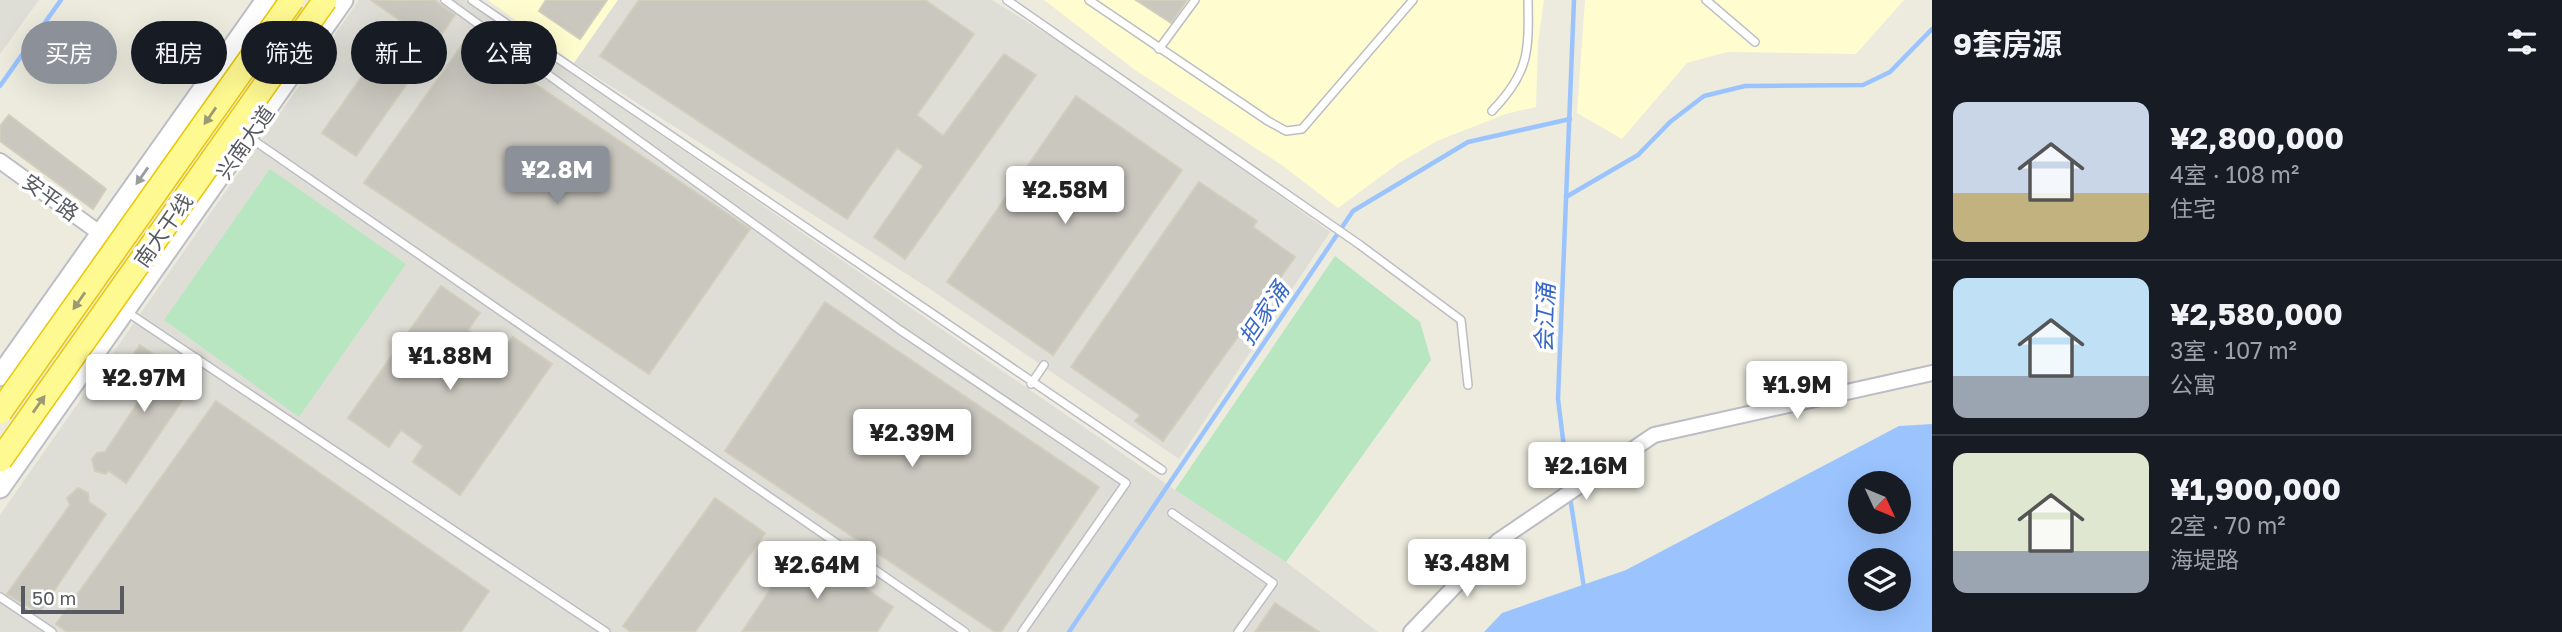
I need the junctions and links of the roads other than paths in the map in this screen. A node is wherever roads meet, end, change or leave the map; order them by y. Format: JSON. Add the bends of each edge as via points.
{"nodes":[{"id":1,"x":266,"y":0,"type":"edge"},
{"id":2,"x":292,"y":0,"type":"edge"},
{"id":3,"x":325,"y":0,"type":"edge"},
{"id":4,"x":343,"y":0,"type":"edge"},
{"id":5,"x":446,"y":0,"type":"edge"},
{"id":6,"x":471,"y":0,"type":"edge"},
{"id":7,"x":1007,"y":0,"type":"edge"},
{"id":8,"x":1089,"y":0,"type":"edge"},
{"id":9,"x":1195,"y":0,"type":"edge"},
{"id":10,"x":1413,"y":0,"type":"edge"},
{"id":11,"x":1528,"y":0,"type":"edge"},
{"id":12,"x":1706,"y":0,"type":"edge"},
{"id":13,"x":1755,"y":42,"type":"dead end"},
{"id":14,"x":1159,"y":49,"type":"junction"},
{"id":15,"x":1492,"y":111,"type":"dead end"},
{"id":16,"x":249,"y":137,"type":"junction"},
{"id":17,"x":0,"y":161,"type":"edge"},
{"id":18,"x":102,"y":234,"type":"junction"},
{"id":19,"x":126,"y":312,"type":"junction"},
{"id":20,"x":1044,"y":365,"type":"dead end"},
{"id":21,"x":1932,"y":373,"type":"edge"},
{"id":22,"x":0,"y":376,"type":"edge"},
{"id":23,"x":1031,"y":384,"type":"junction"},
{"id":24,"x":1468,"y":385,"type":"dead end"},
{"id":25,"x":0,"y":412,"type":"edge"},
{"id":26,"x":0,"y":460,"type":"edge"},
{"id":27,"x":1162,"y":470,"type":"dead end"},
{"id":28,"x":0,"y":488,"type":"edge"},
{"id":29,"x":1172,"y":513,"type":"dead end"},
{"id":30,"x":0,"y":597,"type":"edge"},
{"id":31,"x":52,"y":632,"type":"edge"},
{"id":32,"x":606,"y":632,"type":"edge"},
{"id":33,"x":965,"y":632,"type":"edge"},
{"id":34,"x":1022,"y":632,"type":"edge"},
{"id":35,"x":1238,"y":632,"type":"edge"},
{"id":36,"x":1411,"y":632,"type":"edge"}],
"edges":[{"from":1,"to":18,"type":"main road","one_way":true},
{"from":2,"to":25,"type":"highway","name":"南大干线","one_way":true,"bridge":true},
{"from":26,"to":3,"type":"highway","name":"南大干线","one_way":true,"bridge":true},
{"from":4,"to":16,"type":"main road","name":"兴南大道"},
{"from":5,"to":34,"type":"lane","via":[[900,330],[1126,483]]},
{"from":6,"to":23,"type":"lane"},
{"from":7,"to":24,"type":"lane","via":[[1461,320]]},
{"from":8,"to":14,"type":"lane"},
{"from":9,"to":14,"type":"lane"},
{"from":10,"to":14,"type":"lane","via":[[1302,129],[1286,131],[1268,121]]},
{"from":11,"to":15,"type":"lane","via":[[1523,71]]},
{"from":12,"to":13,"type":"lane"},
{"from":16,"to":19,"type":"main road","name":"兴南大道"},
{"from":16,"to":33,"type":"lane"},
{"from":17,"to":18,"type":"street","name":"安平路"},
{"from":18,"to":22,"type":"main road"},
{"from":19,"to":28,"type":"main road","name":"兴南大道"},
{"from":19,"to":32,"type":"lane"},
{"from":20,"to":23,"type":"lane"},
{"from":21,"to":36,"type":"street","via":[[1654,435],[1498,541]]},
{"from":23,"to":27,"type":"lane"},
{"from":29,"to":35,"type":"lane","via":[[1273,583]]},
{"from":30,"to":31,"type":"lane"}]}
